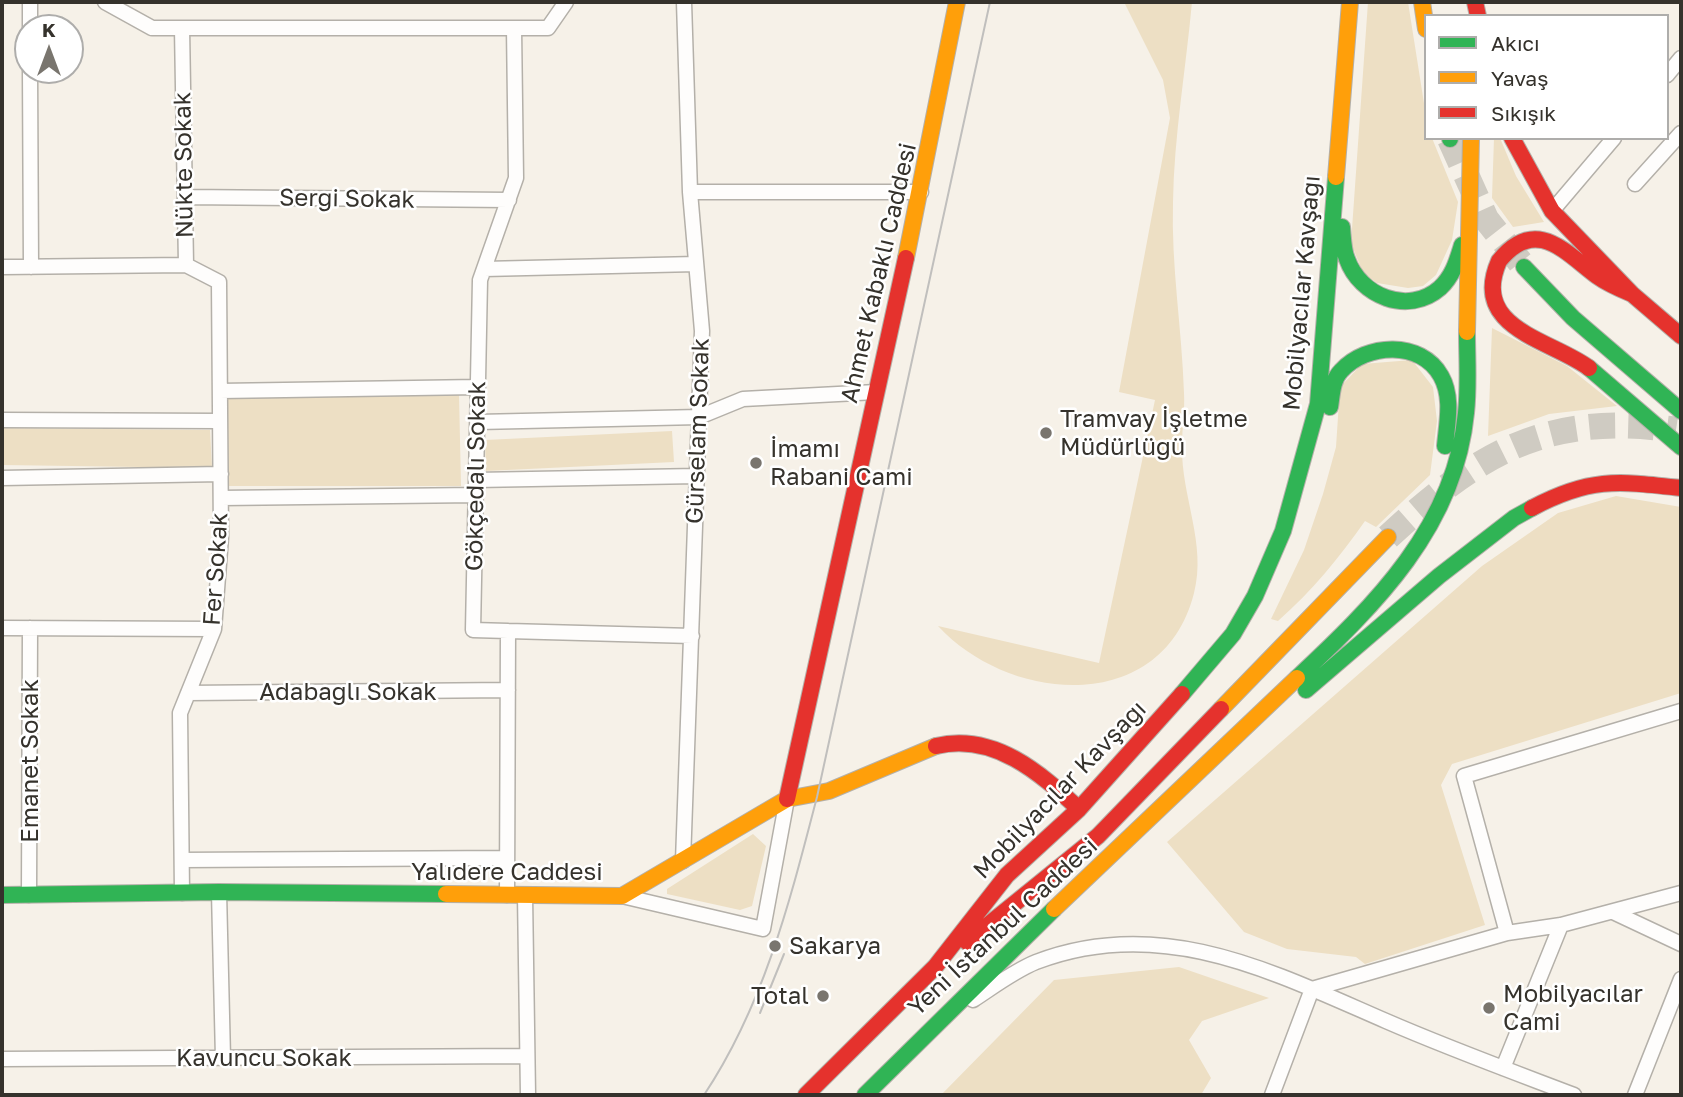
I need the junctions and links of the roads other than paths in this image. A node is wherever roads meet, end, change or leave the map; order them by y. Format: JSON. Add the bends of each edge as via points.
{"nodes":[{"id":1,"x":105,"y":2,"type":"edge"},
{"id":2,"x":566,"y":2,"type":"edge"},
{"id":3,"x":684,"y":2,"type":"edge"},
{"id":4,"x":957,"y":2,"type":"edge"},
{"id":5,"x":1350,"y":2,"type":"edge"},
{"id":6,"x":182,"y":28,"type":"junction"},
{"id":7,"x":514,"y":28,"type":"junction"},
{"id":8,"x":1681,"y":58,"type":"edge"},
{"id":9,"x":1669,"y":73,"type":"edge"},
{"id":10,"x":30,"y":84,"type":"edge"},
{"id":11,"x":1339,"y":131,"type":"junction"},
{"id":12,"x":1681,"y":133,"type":"edge"},
{"id":13,"x":1471,"y":140,"type":"edge"},
{"id":14,"x":1513,"y":140,"type":"edge"},
{"id":15,"x":1612,"y":140,"type":"edge"},
{"id":16,"x":1471,"y":163,"type":"junction"},
{"id":17,"x":1635,"y":184,"type":"dead end"},
{"id":18,"x":690,"y":192,"type":"junction"},
{"id":19,"x":921,"y":192,"type":"junction"},
{"id":20,"x":185,"y":197,"type":"junction"},
{"id":21,"x":509,"y":200,"type":"junction"},
{"id":22,"x":1552,"y":211,"type":"junction"},
{"id":23,"x":696,"y":264,"type":"junction"},
{"id":24,"x":186,"y":265,"type":"junction"},
{"id":25,"x":2,"y":267,"type":"edge"},
{"id":26,"x":31,"y":267,"type":"junction"},
{"id":27,"x":1524,"y":267,"type":"tunnel mouth"},
{"id":28,"x":484,"y":269,"type":"junction"},
{"id":29,"x":219,"y":282,"type":"joint"},
{"id":30,"x":1632,"y":294,"type":"junction"},
{"id":31,"x":1681,"y":337,"type":"edge"},
{"id":32,"x":478,"y":387,"type":"junction"},
{"id":33,"x":220,"y":391,"type":"junction"},
{"id":34,"x":876,"y":392,"type":"junction"},
{"id":35,"x":1681,"y":411,"type":"edge"},
{"id":36,"x":699,"y":417,"type":"junction"},
{"id":37,"x":2,"y":420,"type":"edge"},
{"id":38,"x":220,"y":421,"type":"junction"},
{"id":39,"x":478,"y":422,"type":"junction"},
{"id":40,"x":1681,"y":447,"type":"edge"},
{"id":41,"x":221,"y":474,"type":"junction"},
{"id":42,"x":697,"y":476,"type":"junction"},
{"id":43,"x":2,"y":478,"type":"edge"},
{"id":44,"x":476,"y":480,"type":"junction"},
{"id":45,"x":1681,"y":488,"type":"edge"},
{"id":46,"x":1297,"y":489,"type":"junction"},
{"id":47,"x":476,"y":495,"type":"junction"},
{"id":48,"x":1440,"y":497,"type":"junction"},
{"id":49,"x":221,"y":498,"type":"junction"},
{"id":50,"x":1388,"y":537,"type":"tunnel mouth"},
{"id":51,"x":2,"y":628,"type":"edge"},
{"id":52,"x":30,"y":628,"type":"junction"},
{"id":53,"x":214,"y":629,"type":"junction"},
{"id":54,"x":508,"y":631,"type":"junction"},
{"id":55,"x":692,"y":636,"type":"junction"},
{"id":56,"x":508,"y":690,"type":"junction"},
{"id":57,"x":188,"y":693,"type":"junction"},
{"id":58,"x":1681,"y":711,"type":"edge"},
{"id":59,"x":1177,"y":794,"type":"junction"},
{"id":60,"x":787,"y":799,"type":"junction"},
{"id":61,"x":1079,"y":809,"type":"junction"},
{"id":62,"x":507,"y":858,"type":"junction"},
{"id":63,"x":182,"y":860,"type":"junction"},
{"id":64,"x":684,"y":861,"type":"junction"},
{"id":65,"x":219,"y":892,"type":"junction"},
{"id":66,"x":182,"y":893,"type":"junction"},
{"id":67,"x":1681,"y":893,"type":"edge"},
{"id":68,"x":2,"y":895,"type":"edge"},
{"id":69,"x":29,"y":895,"type":"junction"},
{"id":70,"x":507,"y":895,"type":"junction"},
{"id":71,"x":525,"y":895,"type":"junction"},
{"id":72,"x":622,"y":896,"type":"junction"},
{"id":73,"x":1613,"y":912,"type":"junction"},
{"id":74,"x":1560,"y":925,"type":"junction"},
{"id":75,"x":1507,"y":933,"type":"junction"},
{"id":76,"x":1681,"y":944,"type":"edge"},
{"id":77,"x":935,"y":967,"type":"junction"},
{"id":78,"x":1681,"y":979,"type":"edge"},
{"id":79,"x":1312,"y":989,"type":"junction"},
{"id":80,"x":934,"y":1021,"type":"junction"},
{"id":81,"x":527,"y":1056,"type":"junction"},
{"id":82,"x":223,"y":1058,"type":"junction"},
{"id":83,"x":2,"y":1059,"type":"edge"},
{"id":84,"x":1503,"y":1068,"type":"junction"},
{"id":85,"x":528,"y":1095,"type":"edge"},
{"id":86,"x":806,"y":1095,"type":"edge"},
{"id":87,"x":865,"y":1095,"type":"edge"},
{"id":88,"x":1272,"y":1095,"type":"edge"},
{"id":89,"x":1574,"y":1095,"type":"edge"},
{"id":90,"x":1635,"y":1095,"type":"edge"}],
"edges":[{"from":1,"to":6,"type":"street","via":[[152,28]]},
{"from":2,"to":7,"type":"street","via":[[548,28]]},
{"from":3,"to":18,"type":"street","name":"Gürselam Sokak"},
{"from":4,"to":19,"type":"main road","name":"Ahmet Kabaklı Caddesi"},
{"from":5,"to":11,"type":"main road","name":"Mobilyacılar Kavşağı"},
{"from":6,"to":7,"type":"street"},
{"from":6,"to":20,"type":"street","name":"Nükte Sokak"},
{"from":7,"to":21,"type":"street","name":"Gökçedalı Sokak","via":[[516,178]]},
{"from":8,"to":9,"type":"street"},
{"from":10,"to":26,"type":"street"},
{"from":11,"to":16,"type":"main road","via":[[1342,248],[1353,276],[1365,290],[1389,300],[1432,295],[1452,277],[1461,255]]},
{"from":11,"to":46,"type":"main road","name":"Mobilyacılar Kavşağı","via":[[1318,404]]},
{"from":12,"to":17,"type":"street"},
{"from":13,"to":16,"type":"main road"},
{"from":14,"to":22,"type":"main road"},
{"from":15,"to":22,"type":"street"},
{"from":16,"to":48,"type":"main road","via":[[1466,414],[1457,456]]},
{"from":18,"to":19,"type":"street"},
{"from":18,"to":23,"type":"street","name":"Gürselam Sokak"},
{"from":19,"to":34,"type":"main road","name":"Ahmet Kabaklı Caddesi"},
{"from":20,"to":21,"type":"street","name":"Sergi Sokak"},
{"from":20,"to":24,"type":"street","name":"Nükte Sokak"},
{"from":21,"to":28,"type":"street","name":"Gökçedalı Sokak"},
{"from":22,"to":30,"type":"main road"},
{"from":23,"to":28,"type":"street"},
{"from":23,"to":36,"type":"street","name":"Gürselam Sokak","via":[[702,331]]},
{"from":24,"to":26,"type":"street"},
{"from":24,"to":29,"type":"street","name":"Nükte Sokak"},
{"from":25,"to":26,"type":"street"},
{"from":27,"to":35,"type":"main road","via":[[1573,318]]},
{"from":28,"to":32,"type":"street","name":"Gökçedalı Sokak"},
{"from":29,"to":33,"type":"street","name":"Fer Sokak"},
{"from":30,"to":31,"type":"main road"},
{"from":30,"to":40,"type":"main road","via":[[1599,278],[1558,244],[1535,240],[1517,244],[1506,254],[1492,282],[1495,301],[1507,321],[1583,363]]},
{"from":32,"to":33,"type":"street"},
{"from":32,"to":39,"type":"street","name":"Gökçedalı Sokak"},
{"from":33,"to":38,"type":"street","name":"Fer Sokak"},
{"from":34,"to":36,"type":"street","via":[[743,399]]},
{"from":34,"to":60,"type":"main road","name":"Ahmet Kabaklı Caddesi"},
{"from":36,"to":39,"type":"street"},
{"from":36,"to":42,"type":"street","name":"Gürselam Sokak"},
{"from":37,"to":38,"type":"street"},
{"from":38,"to":41,"type":"street","name":"Fer Sokak"},
{"from":39,"to":44,"type":"street","name":"Gökçedalı Sokak"},
{"from":41,"to":43,"type":"street"},
{"from":41,"to":49,"type":"street","name":"Fer Sokak"},
{"from":42,"to":44,"type":"street"},
{"from":42,"to":55,"type":"street","name":"Gürselam Sokak"},
{"from":44,"to":47,"type":"street","name":"Gökçedalı Sokak"},
{"from":45,"to":59,"type":"main road","via":[[1615,481],[1563,492],[1514,517]]},
{"from":46,"to":48,"type":"main road","via":[[1321,447],[1338,373],[1359,355],[1399,349],[1421,354],[1447,391]]},
{"from":46,"to":61,"type":"main road","name":"Mobilyacılar Kavşağı","via":[[1255,596],[1233,634]]},
{"from":47,"to":49,"type":"street"},
{"from":47,"to":54,"type":"street","name":"Gökçedalı Sokak","via":[[473,630]]},
{"from":48,"to":59,"type":"main road","via":[[1427,532],[1373,603]]},
{"from":49,"to":53,"type":"street","name":"Fer Sokak"},
{"from":50,"to":77,"type":"main road","name":"Mobilyacılar Kavşağı","via":[[1098,835]]},
{"from":51,"to":52,"type":"street"},
{"from":52,"to":53,"type":"street"},
{"from":52,"to":69,"type":"street","name":"Emanet Sokak"},
{"from":53,"to":57,"type":"street","name":"Fer Sokak"},
{"from":54,"to":55,"type":"street"},
{"from":54,"to":56,"type":"street"},
{"from":55,"to":64,"type":"street","name":"Gürselam Sokak"},
{"from":56,"to":57,"type":"street","name":"Adabağlı Sokak"},
{"from":56,"to":62,"type":"street"},
{"from":57,"to":63,"type":"street","name":"Fer Sokak","via":[[180,713]]},
{"from":58,"to":75,"type":"street","via":[[1464,776]]},
{"from":59,"to":80,"type":"main road","name":"Yeni İstanbul Caddesi"},
{"from":60,"to":61,"type":"main road","name":"Yalıdere Caddesi","via":[[817,797],[928,747],[956,744],[1014,757]]},
{"from":60,"to":64,"type":"main road","name":"Yalıdere Caddesi"},
{"from":60,"to":72,"type":"street","via":[[763,929]]},
{"from":61,"to":77,"type":"main road","name":"Mobilyacılar Kavşağı","via":[[1007,875]]},
{"from":62,"to":63,"type":"street"},
{"from":62,"to":70,"type":"street"},
{"from":63,"to":66,"type":"street","name":"Fer Sokak"},
{"from":64,"to":72,"type":"main road","name":"Yalıdere Caddesi"},
{"from":65,"to":66,"type":"main road","name":"Yalıdere Caddesi"},
{"from":65,"to":70,"type":"main road","name":"Yalıdere Caddesi"},
{"from":65,"to":82,"type":"street"},
{"from":66,"to":69,"type":"main road","name":"Yalıdere Caddesi"},
{"from":67,"to":73,"type":"street"},
{"from":68,"to":69,"type":"main road","name":"Yalıdere Caddesi"},
{"from":70,"to":71,"type":"main road","name":"Yalıdere Caddesi"},
{"from":71,"to":72,"type":"main road","name":"Yalıdere Caddesi"},
{"from":71,"to":81,"type":"street"},
{"from":73,"to":74,"type":"street"},
{"from":73,"to":76,"type":"street"},
{"from":74,"to":75,"type":"street"},
{"from":74,"to":84,"type":"street"},
{"from":75,"to":79,"type":"street"},
{"from":77,"to":86,"type":"main road","name":"Yeni İstanbul Caddesi"},
{"from":78,"to":90,"type":"street"},
{"from":79,"to":80,"type":"street","via":[[1217,954],[1176,945],[1131,943],[1080,949],[1035,963]]},
{"from":79,"to":84,"type":"street"},
{"from":79,"to":88,"type":"street"},
{"from":80,"to":87,"type":"main road","name":"Yeni İstanbul Caddesi"},
{"from":81,"to":82,"type":"street","name":"Kavuncu Sokak"},
{"from":81,"to":85,"type":"street"},
{"from":82,"to":83,"type":"street","name":"Kavuncu Sokak"},
{"from":84,"to":89,"type":"street"}]}
